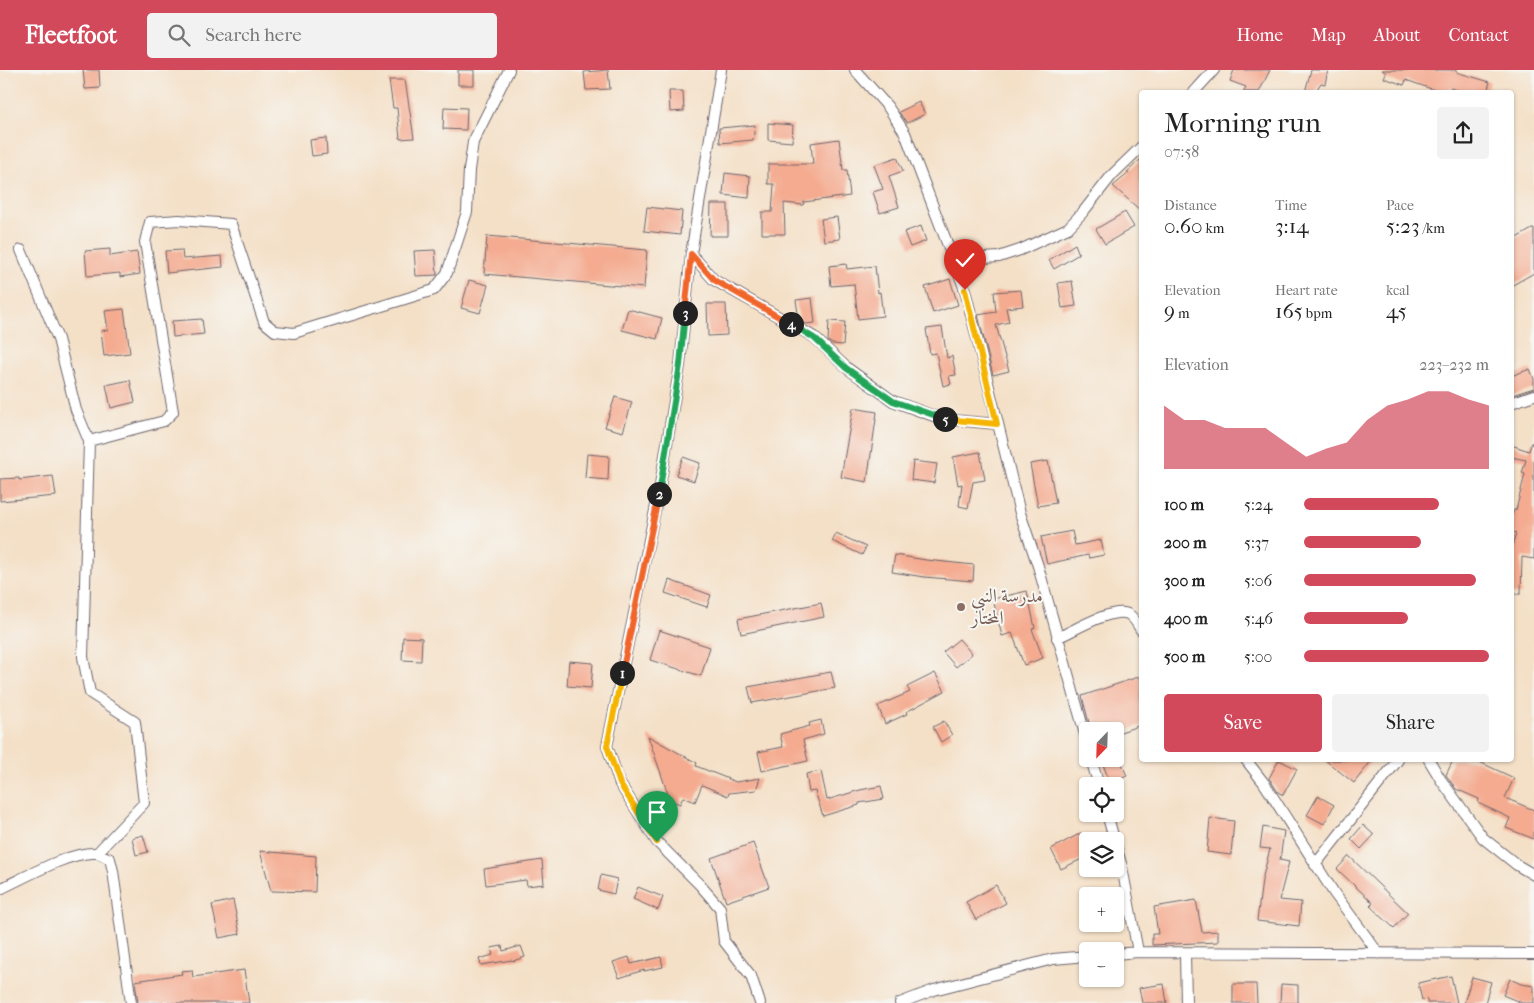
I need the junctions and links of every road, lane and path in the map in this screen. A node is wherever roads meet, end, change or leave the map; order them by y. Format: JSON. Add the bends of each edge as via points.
{"nodes":[{"id":1,"x":509,"y":70,"type":"edge"},
{"id":2,"x":721,"y":70,"type":"edge"},
{"id":3,"x":856,"y":70,"type":"edge"},
{"id":4,"x":1214,"y":70,"type":"edge"},
{"id":5,"x":1196,"y":90,"type":"edge"},
{"id":6,"x":1139,"y":149,"type":"edge"},
{"id":7,"x":21,"y":250,"type":"dead end"},
{"id":8,"x":691,"y":254,"type":"junction"},
{"id":9,"x":954,"y":260,"type":"junction"},
{"id":10,"x":1534,"y":395,"type":"edge"},
{"id":11,"x":1514,"y":402,"type":"edge"},
{"id":12,"x":997,"y":424,"type":"junction"},
{"id":13,"x":88,"y":441,"type":"junction"},
{"id":14,"x":1139,"y":628,"type":"edge"},
{"id":15,"x":1057,"y":638,"type":"junction"},
{"id":16,"x":1081,"y":722,"type":"edge"},
{"id":17,"x":1248,"y":762,"type":"edge"},
{"id":18,"x":1396,"y":762,"type":"edge"},
{"id":19,"x":1430,"y":762,"type":"edge"},
{"id":20,"x":1109,"y":822,"type":"edge"},
{"id":21,"x":98,"y":853,"type":"junction"},
{"id":22,"x":1315,"y":865,"type":"junction"},
{"id":23,"x":1534,"y":875,"type":"edge"},
{"id":24,"x":0,"y":888,"type":"edge"},
{"id":25,"x":1138,"y":952,"type":"junction"},
{"id":26,"x":1124,"y":953,"type":"edge"},
{"id":27,"x":1185,"y":953,"type":"junction"},
{"id":28,"x":1379,"y":954,"type":"junction"},
{"id":29,"x":1534,"y":954,"type":"edge"},
{"id":30,"x":1079,"y":957,"type":"edge"},
{"id":31,"x":130,"y":1003,"type":"edge"},
{"id":32,"x":760,"y":1003,"type":"edge"},
{"id":33,"x":900,"y":1003,"type":"edge"},
{"id":34,"x":1186,"y":1003,"type":"edge"}],
"edges":[{"from":1,"to":13,"type":"street","via":[[473,142],[467,212],[447,273],[434,290],[294,333],[274,331],[264,322],[232,224],[179,220],[150,222],[145,242],[173,412],[164,421]]},
{"from":2,"to":8,"type":"street"},
{"from":3,"to":9,"type":"street","via":[[888,107],[905,133]]},
{"from":4,"to":5,"type":"street"},
{"from":6,"to":9,"type":"street","via":[[1112,175],[1068,228],[999,257]]},
{"from":7,"to":13,"type":"street","via":[[58,339],[76,410]]},
{"from":8,"to":12,"type":"street","via":[[714,280],[814,338],[846,368],[893,401],[942,419]]},
{"from":8,"to":32,"type":"street","via":[[680,365],[662,477],[607,746],[620,784],[657,842],[720,908],[724,941],[751,976]]},
{"from":9,"to":12,"type":"street","via":[[965,290]]},
{"from":10,"to":11,"type":"street"},
{"from":12,"to":15,"type":"street"},
{"from":13,"to":21,"type":"street","via":[[83,657],[90,693],[135,722],[144,803]]},
{"from":14,"to":15,"type":"street","via":[[1129,615],[1118,612]]},
{"from":15,"to":16,"type":"street"},
{"from":17,"to":22,"type":"street"},
{"from":18,"to":22,"type":"street"},
{"from":19,"to":23,"type":"street","via":[[1482,838]]},
{"from":20,"to":25,"type":"street","via":[[1122,867]]},
{"from":21,"to":24,"type":"street","via":[[67,859]]},
{"from":21,"to":31,"type":"street","via":[[110,859],[113,871]]},
{"from":22,"to":28,"type":"street"},
{"from":25,"to":26,"type":"street"},
{"from":25,"to":27,"type":"street"},
{"from":27,"to":28,"type":"street"},
{"from":27,"to":34,"type":"street"},
{"from":28,"to":29,"type":"street"},
{"from":30,"to":33,"type":"street","via":[[1053,958],[934,990]]}]}
